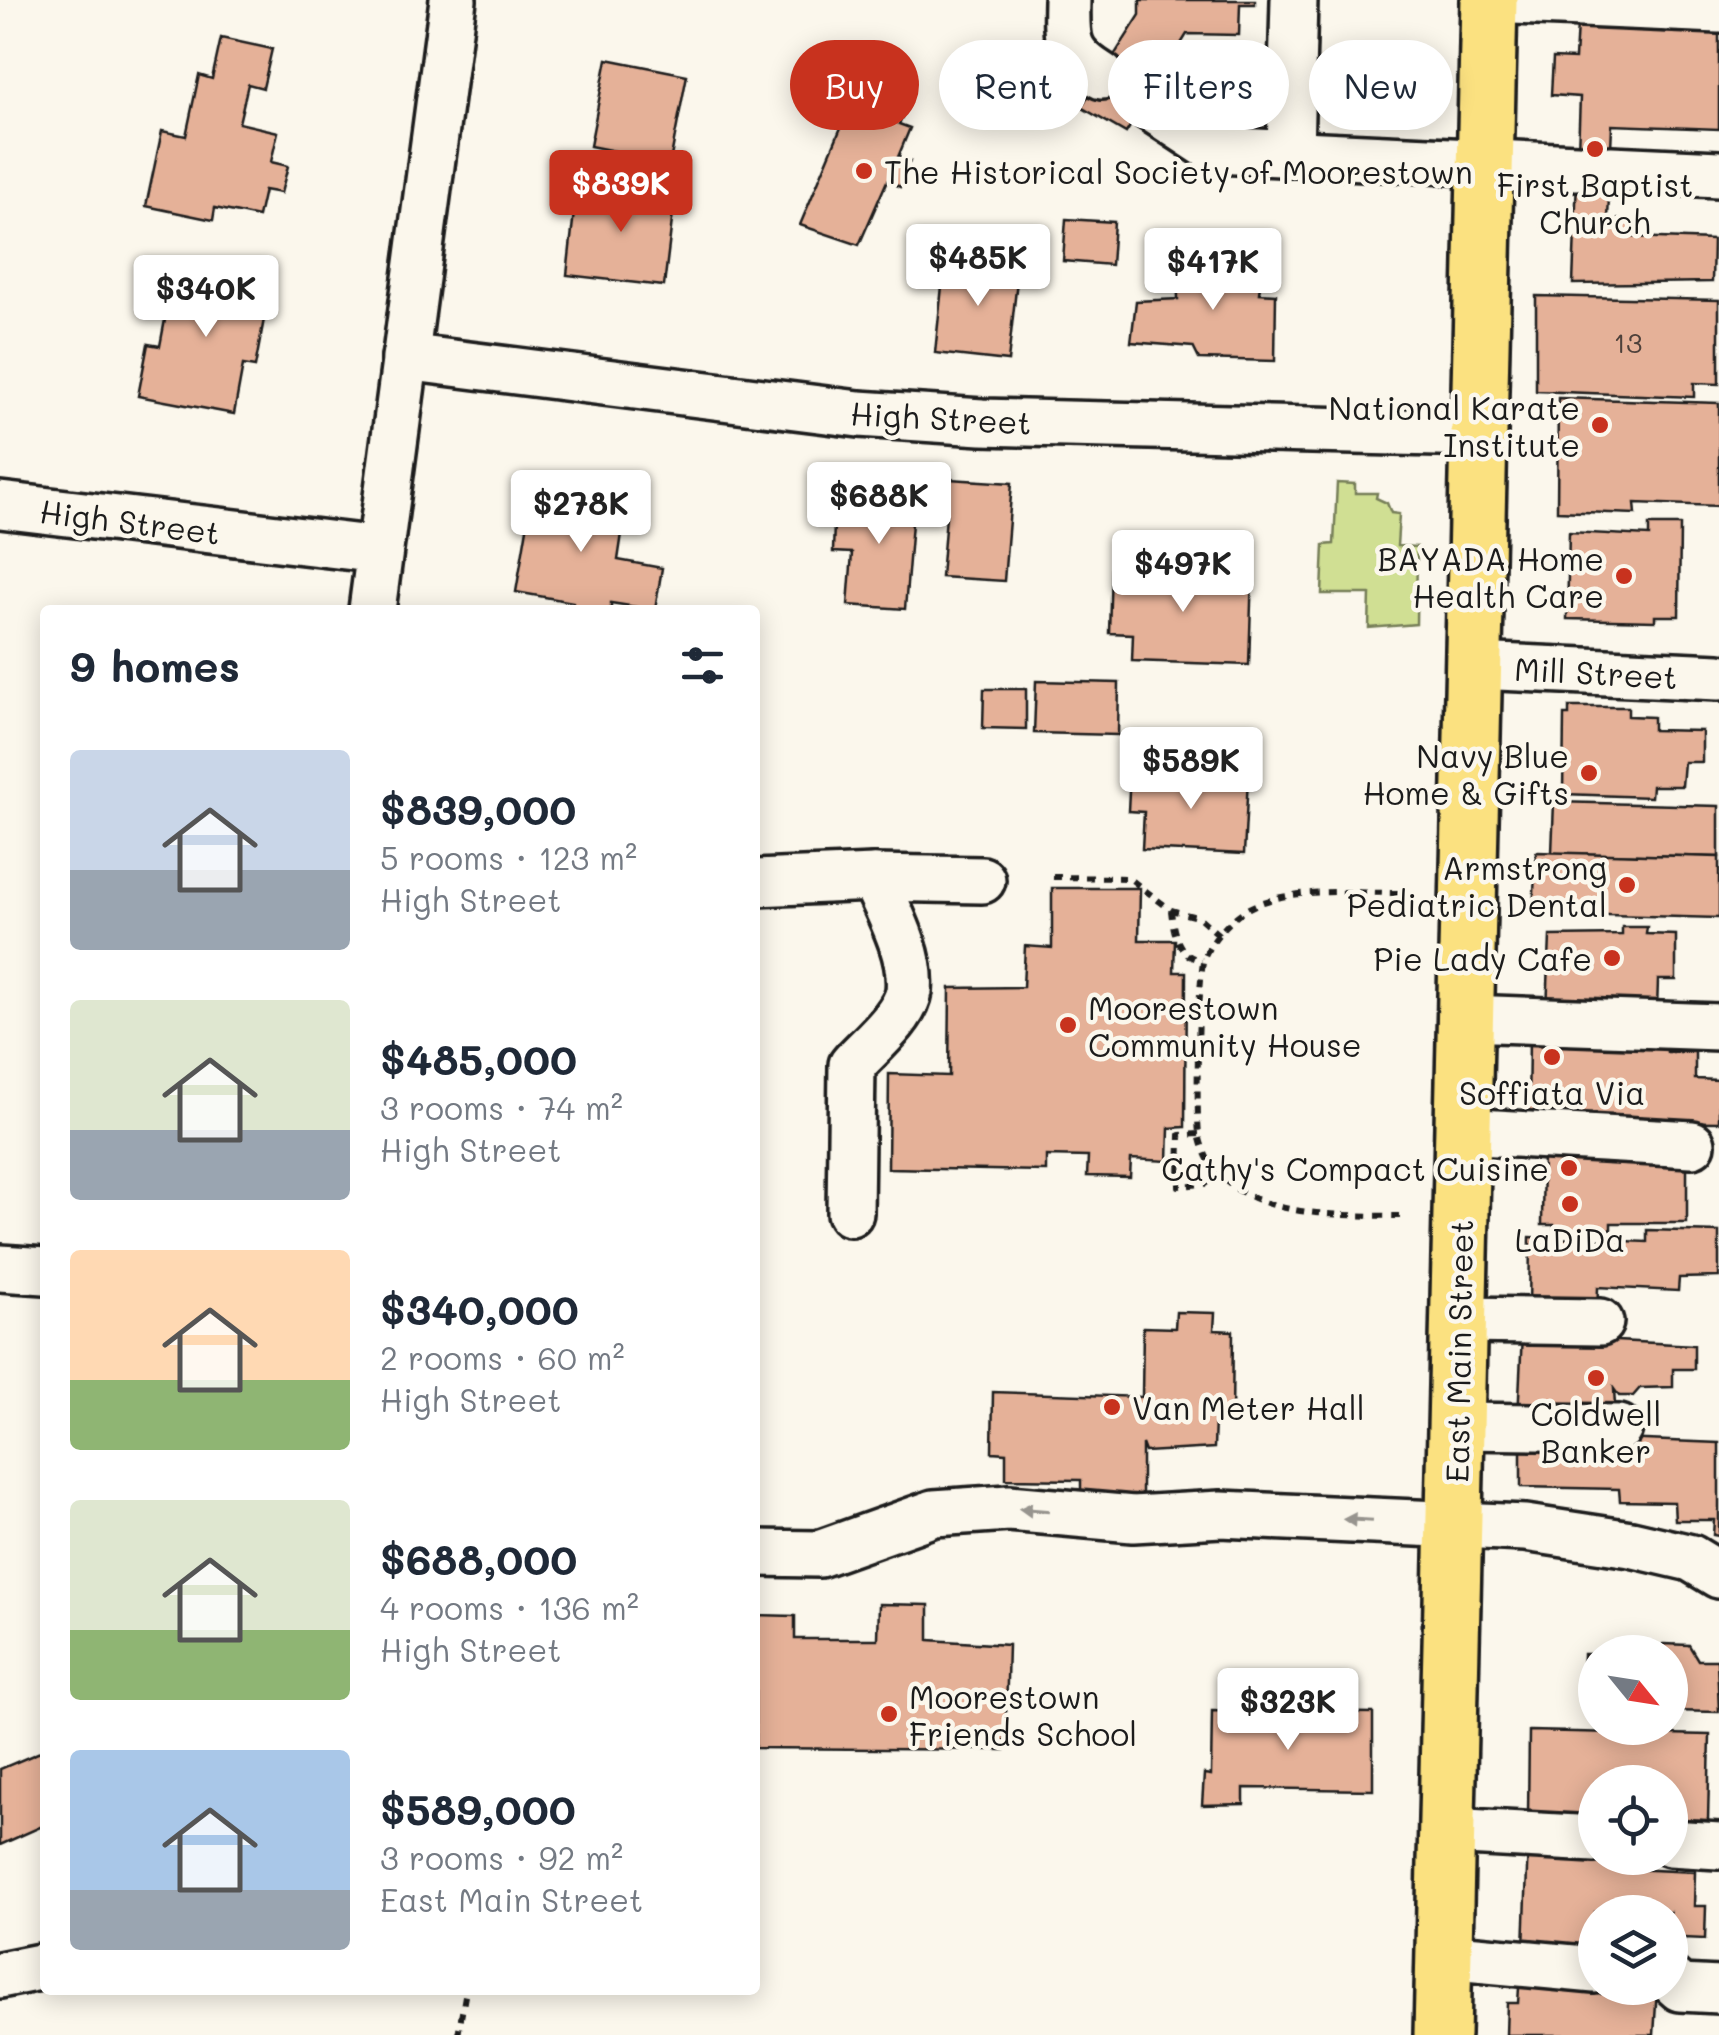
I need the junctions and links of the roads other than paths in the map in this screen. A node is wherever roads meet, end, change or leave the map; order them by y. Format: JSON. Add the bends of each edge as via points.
{"nodes":[{"id":1,"x":454,"y":0,"type":"edge"},
{"id":2,"x":1067,"y":0,"type":"edge"},
{"id":3,"x":1294,"y":0,"type":"edge"},
{"id":4,"x":1489,"y":0,"type":"edge"},
{"id":5,"x":1719,"y":10,"type":"edge"},
{"id":6,"x":1102,"y":76,"type":"dead end"},
{"id":7,"x":1185,"y":130,"type":"edge"},
{"id":8,"x":1290,"y":150,"type":"junction"},
{"id":9,"x":1485,"y":164,"type":"junction"},
{"id":10,"x":1719,"y":174,"type":"edge"},
{"id":11,"x":405,"y":357,"type":"junction"},
{"id":12,"x":1480,"y":434,"type":"junction"},
{"id":13,"x":0,"y":504,"type":"edge"},
{"id":14,"x":380,"y":550,"type":"junction"},
{"id":15,"x":373,"y":605,"type":"edge"},
{"id":16,"x":1474,"y":666,"type":"junction"},
{"id":17,"x":1719,"y":677,"type":"edge"},
{"id":18,"x":874,"y":878,"type":"junction"},
{"id":19,"x":982,"y":880,"type":"dead end"},
{"id":20,"x":760,"y":882,"type":"edge"},
{"id":21,"x":1464,"y":1018,"type":"junction"},
{"id":22,"x":1719,"y":1027,"type":"edge"},
{"id":23,"x":1461,"y":1132,"type":"junction"},
{"id":24,"x":1692,"y":1144,"type":"dead end"},
{"id":25,"x":850,"y":1213,"type":"dead end"},
{"id":26,"x":0,"y":1268,"type":"edge"},
{"id":27,"x":40,"y":1271,"type":"edge"},
{"id":28,"x":1459,"y":1320,"type":"junction"},
{"id":29,"x":1600,"y":1322,"type":"dead end"},
{"id":30,"x":1457,"y":1426,"type":"junction"},
{"id":31,"x":1619,"y":1428,"type":"dead end"},
{"id":32,"x":1455,"y":1524,"type":"junction"},
{"id":33,"x":760,"y":1554,"type":"edge"},
{"id":34,"x":1719,"y":1575,"type":"edge"},
{"id":35,"x":1448,"y":1831,"type":"junction"},
{"id":36,"x":1578,"y":1838,"type":"edge"},
{"id":37,"x":1688,"y":1844,"type":"edge"},
{"id":38,"x":1719,"y":1846,"type":"edge"},
{"id":39,"x":1444,"y":1956,"type":"junction"},
{"id":40,"x":40,"y":1967,"type":"edge"},
{"id":41,"x":1578,"y":1968,"type":"edge"},
{"id":42,"x":0,"y":1975,"type":"edge"},
{"id":43,"x":1688,"y":1988,"type":"edge"},
{"id":44,"x":1719,"y":1990,"type":"edge"},
{"id":45,"x":1442,"y":2035,"type":"edge"}],
"edges":[{"from":1,"to":11,"type":"street"},
{"from":2,"to":6,"type":"street","via":[[1066,39],[1080,62]]},
{"from":3,"to":8,"type":"street"},
{"from":4,"to":5,"type":"street"},
{"from":4,"to":9,"type":"main road","name":"East Main Street"},
{"from":7,"to":8,"type":"street","via":[[1215,150]]},
{"from":8,"to":9,"type":"street","via":[[1345,160]]},
{"from":9,"to":10,"type":"street"},
{"from":9,"to":12,"type":"main road","name":"East Main Street"},
{"from":11,"to":12,"type":"street","name":"High Street","via":[[860,414]]},
{"from":11,"to":14,"type":"street"},
{"from":12,"to":16,"type":"main road","name":"East Main Street"},
{"from":13,"to":14,"type":"street","name":"High Street"},
{"from":14,"to":15,"type":"street"},
{"from":16,"to":17,"type":"street","name":"Mill Street"},
{"from":16,"to":21,"type":"main road","name":"East Main Street"},
{"from":18,"to":19,"type":"street"},
{"from":18,"to":20,"type":"street"},
{"from":18,"to":25,"type":"street","via":[[896,929],[909,992],[852,1065]]},
{"from":21,"to":22,"type":"street"},
{"from":21,"to":23,"type":"main road","name":"East Main Street"},
{"from":23,"to":24,"type":"street"},
{"from":23,"to":28,"type":"main road","name":"East Main Street"},
{"from":26,"to":27,"type":"street"},
{"from":28,"to":29,"type":"street"},
{"from":28,"to":30,"type":"main road","name":"East Main Street"},
{"from":30,"to":31,"type":"street"},
{"from":30,"to":32,"type":"main road","name":"East Main Street"},
{"from":32,"to":33,"type":"street","one_way":true,"via":[[1221,1514],[1133,1519],[1009,1508],[934,1513],[819,1554]]},
{"from":32,"to":34,"type":"street","via":[[1630,1544],[1691,1558]]},
{"from":32,"to":35,"type":"main road","name":"East Main Street"},
{"from":35,"to":36,"type":"street"},
{"from":35,"to":39,"type":"main road","name":"East Main Street"},
{"from":37,"to":38,"type":"street"},
{"from":39,"to":41,"type":"street"},
{"from":39,"to":45,"type":"main road","name":"East Main Street"},
{"from":40,"to":42,"type":"street"},
{"from":43,"to":44,"type":"street"}]}
